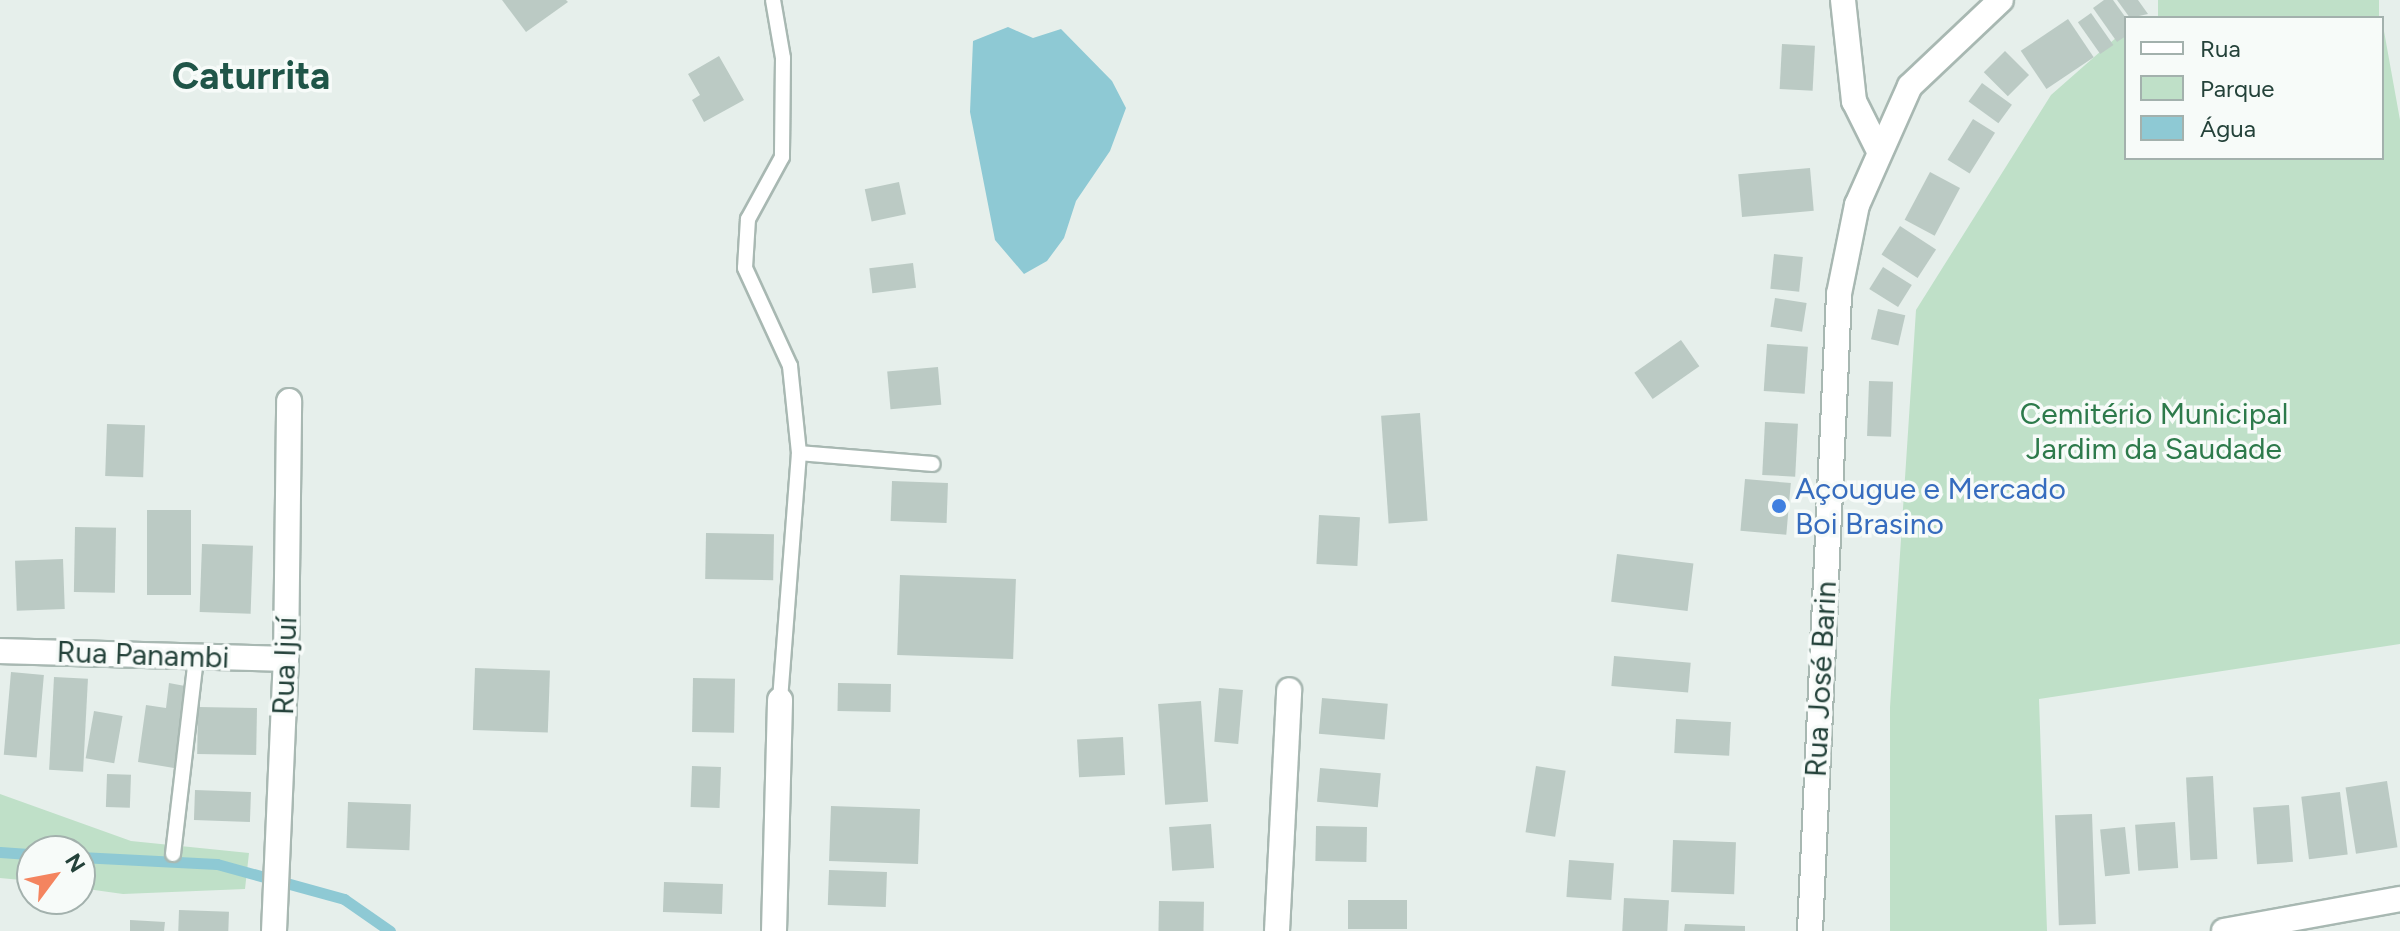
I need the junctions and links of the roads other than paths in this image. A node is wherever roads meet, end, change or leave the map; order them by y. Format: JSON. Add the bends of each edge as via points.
{"nodes":[{"id":1,"x":773,"y":0,"type":"edge"},
{"id":2,"x":1843,"y":0,"type":"edge"},
{"id":3,"x":2001,"y":0,"type":"edge"},
{"id":4,"x":1878,"y":149,"type":"junction"},
{"id":5,"x":289,"y":401,"type":"dead end"},
{"id":6,"x":799,"y":453,"type":"junction"},
{"id":7,"x":933,"y":464,"type":"dead end"},
{"id":8,"x":0,"y":651,"type":"edge"},
{"id":9,"x":196,"y":657,"type":"junction"},
{"id":10,"x":286,"y":659,"type":"junction"},
{"id":11,"x":1289,"y":690,"type":"dead end"},
{"id":12,"x":780,"y":700,"type":"joint"},
{"id":13,"x":173,"y":854,"type":"dead end"},
{"id":14,"x":2400,"y":899,"type":"edge"},
{"id":15,"x":2351,"y":920,"type":"edge"},
{"id":16,"x":274,"y":931,"type":"edge"},
{"id":17,"x":774,"y":931,"type":"edge"},
{"id":18,"x":1277,"y":931,"type":"edge"},
{"id":19,"x":1810,"y":931,"type":"edge"},
{"id":20,"x":2224,"y":931,"type":"edge"}],
"edges":[{"from":1,"to":6,"type":"lane","via":[[783,58],[782,157],[748,219],[745,268],[790,366]]},
{"from":2,"to":4,"type":"street","via":[[1854,101]]},
{"from":3,"to":4,"type":"street","name":"Rua José Barin","via":[[1910,86]]},
{"from":4,"to":19,"type":"street","name":"Rua José Barin","via":[[1857,205],[1839,294]]},
{"from":5,"to":10,"type":"street","name":"Rua Ijuí"},
{"from":6,"to":7,"type":"lane"},
{"from":6,"to":12,"type":"lane"},
{"from":8,"to":9,"type":"street","name":"Rua Panambi"},
{"from":9,"to":10,"type":"street","name":"Rua Panambi"},
{"from":9,"to":13,"type":"lane"},
{"from":10,"to":16,"type":"street","name":"Rua Ijuí"},
{"from":11,"to":18,"type":"street"},
{"from":12,"to":17,"type":"street"},
{"from":14,"to":15,"type":"street"},
{"from":15,"to":20,"type":"street"}]}
